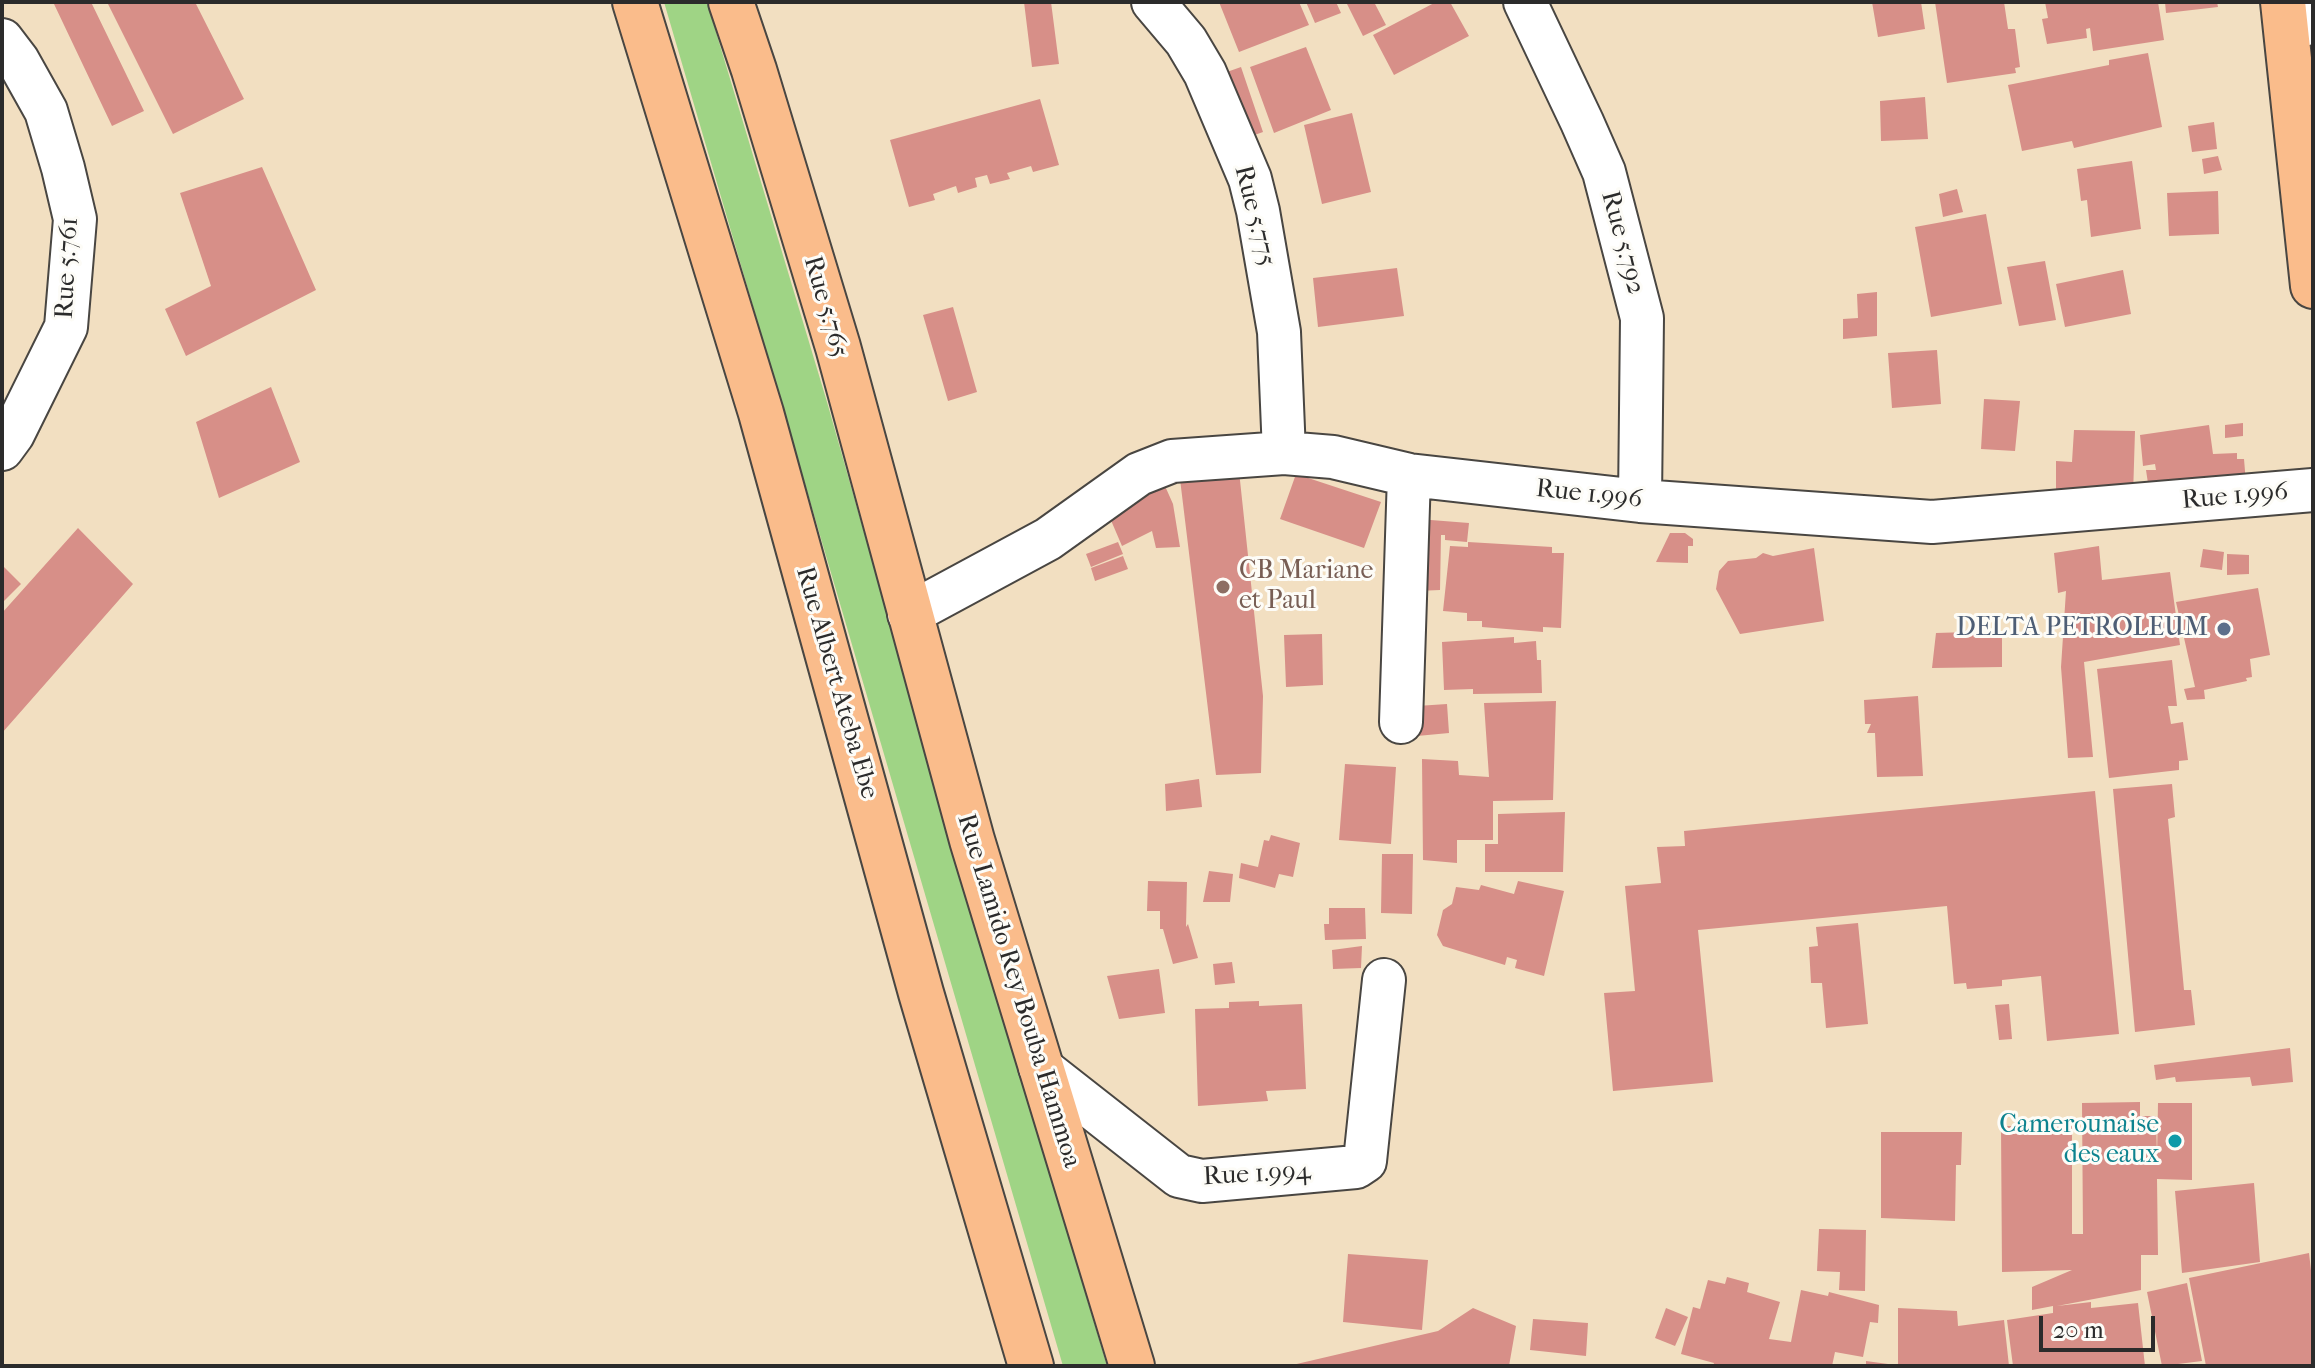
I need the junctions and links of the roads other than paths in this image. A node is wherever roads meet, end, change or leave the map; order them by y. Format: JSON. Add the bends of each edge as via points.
{"nodes":[{"id":1,"x":635,"y":2,"type":"edge"},
{"id":2,"x":731,"y":2,"type":"edge"},
{"id":3,"x":1153,"y":2,"type":"edge"},
{"id":4,"x":1525,"y":2,"type":"edge"},
{"id":5,"x":2294,"y":18,"type":"edge"},
{"id":6,"x":2,"y":40,"type":"edge"},
{"id":7,"x":2313,"y":286,"type":"edge"},
{"id":8,"x":2,"y":449,"type":"edge"},
{"id":9,"x":1284,"y":453,"type":"junction"},
{"id":10,"x":1409,"y":475,"type":"junction"},
{"id":11,"x":2313,"y":490,"type":"edge"},
{"id":12,"x":1640,"y":501,"type":"junction"},
{"id":13,"x":909,"y":614,"type":"junction"},
{"id":14,"x":1401,"y":722,"type":"dead end"},
{"id":15,"x":1384,"y":980,"type":"dead end"},
{"id":16,"x":1040,"y":1067,"type":"junction"},
{"id":17,"x":1031,"y":1366,"type":"edge"},
{"id":18,"x":1132,"y":1366,"type":"edge"}],
"edges":[{"from":1,"to":17,"type":"main road","name":"Rue Albert Ateba Ebe","via":[[761,413],[921,993]]},
{"from":2,"to":13,"type":"main road","name":"Rue 5.765","via":[[838,347]]},
{"from":3,"to":9,"type":"street","name":"Rue 5.775","via":[[1205,73],[1250,179],[1279,332]]},
{"from":4,"to":12,"type":"street","name":"Rue 5.792","via":[[1604,172],[1642,318]]},
{"from":5,"to":7,"type":"main road"},
{"from":6,"to":8,"type":"street","name":"Rue 5.761","via":[[46,111],[75,219],[66,327]]},
{"from":9,"to":10,"type":"street","name":"Rue 1.996","via":[[1333,457]]},
{"from":9,"to":13,"type":"street","name":"Rue 1.996","via":[[1172,461],[1139,474],[1048,539]]},
{"from":10,"to":12,"type":"street","name":"Rue 1.996"},
{"from":10,"to":14,"type":"street"},
{"from":11,"to":12,"type":"street","name":"Rue 1.996","via":[[1932,522]]},
{"from":13,"to":16,"type":"main road","name":"Rue Lamido Rey Bouba Hammoa"},
{"from":15,"to":16,"type":"street","name":"Rue 1.994","via":[[1365,1161],[1356,1167],[1202,1181],[1179,1176]]},
{"from":16,"to":18,"type":"main road","name":"Rue Lamido Rey Bouba Hammoa"}]}
